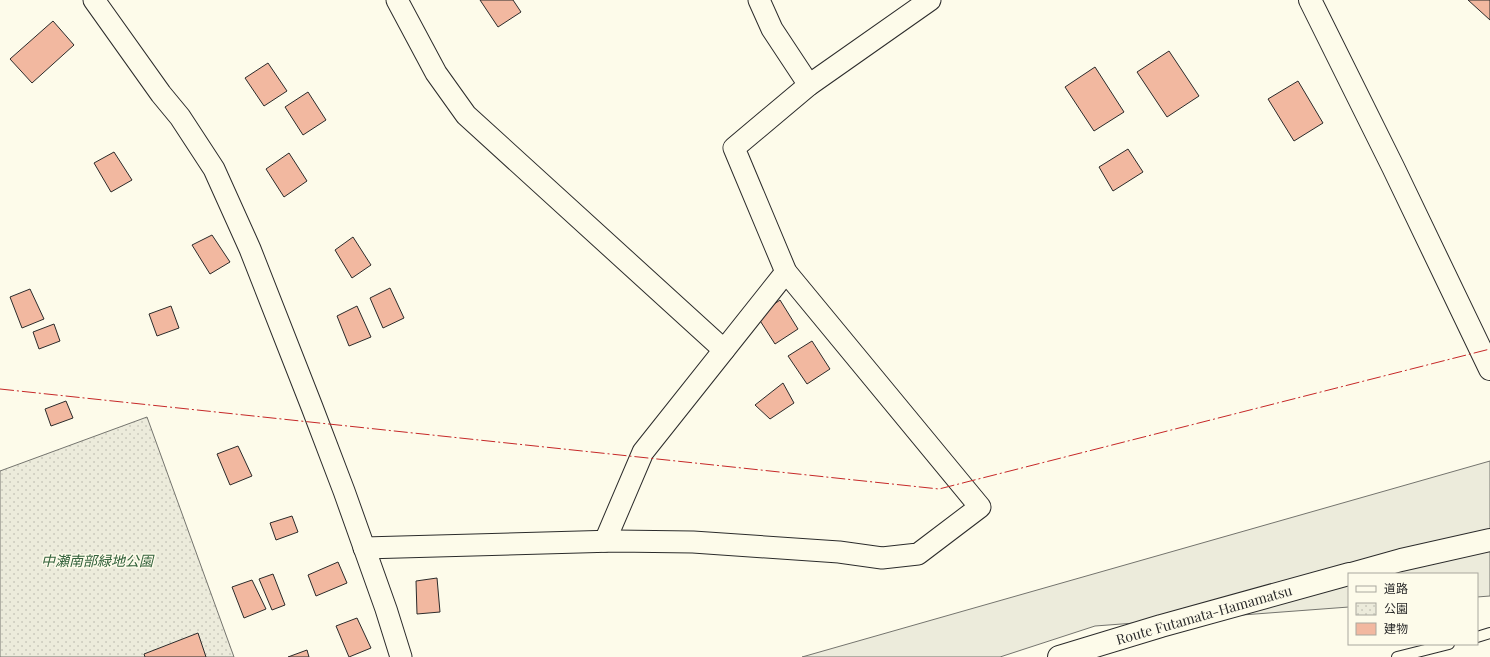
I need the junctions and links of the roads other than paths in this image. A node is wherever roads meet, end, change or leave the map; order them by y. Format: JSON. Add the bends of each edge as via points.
{"nodes":[{"id":1,"x":94,"y":0,"type":"edge"},
{"id":2,"x":397,"y":0,"type":"edge"},
{"id":3,"x":759,"y":0,"type":"edge"},
{"id":4,"x":930,"y":0,"type":"edge"},
{"id":5,"x":1310,"y":0,"type":"edge"},
{"id":6,"x":809,"y":85,"type":"junction"},
{"id":7,"x":786,"y":272,"type":"junction"},
{"id":8,"x":724,"y":350,"type":"junction"},
{"id":9,"x":1490,"y":369,"type":"edge"},
{"id":10,"x":1490,"y":540,"type":"edge"},
{"id":11,"x":605,"y":541,"type":"junction"},
{"id":12,"x":364,"y":548,"type":"junction"},
{"id":13,"x":1354,"y":573,"type":"edge"},
{"id":14,"x":1348,"y":575,"type":"edge"},
{"id":15,"x":1490,"y":633,"type":"edge"},
{"id":16,"x":1478,"y":636,"type":"edge"},
{"id":17,"x":1445,"y":645,"type":"edge"},
{"id":18,"x":401,"y":657,"type":"edge"},
{"id":19,"x":1059,"y":657,"type":"edge"},
{"id":20,"x":1397,"y":657,"type":"edge"}],
"edges":[{"from":1,"to":12,"type":"street","via":[[180,117],[214,169],[253,256]]},
{"from":2,"to":8,"type":"street","via":[[436,73],[466,115]]},
{"from":3,"to":6,"type":"street","via":[[772,30]]},
{"from":4,"to":6,"type":"street"},
{"from":5,"to":9,"type":"main road"},
{"from":6,"to":7,"type":"street","via":[[734,148]]},
{"from":7,"to":8,"type":"street"},
{"from":7,"to":11,"type":"street","via":[[980,507],[918,554],[882,558],[839,552],[693,542]]},
{"from":8,"to":11,"type":"street","via":[[643,452]]},
{"from":10,"to":13,"type":"main road","name":"Route Futamata-Hamamatsu"},
{"from":11,"to":12,"type":"street"},
{"from":12,"to":18,"type":"street"},
{"from":14,"to":19,"type":"main road","name":"Route Futamata-Hamamatsu"},
{"from":15,"to":16,"type":"lane"},
{"from":17,"to":20,"type":"lane"}]}
